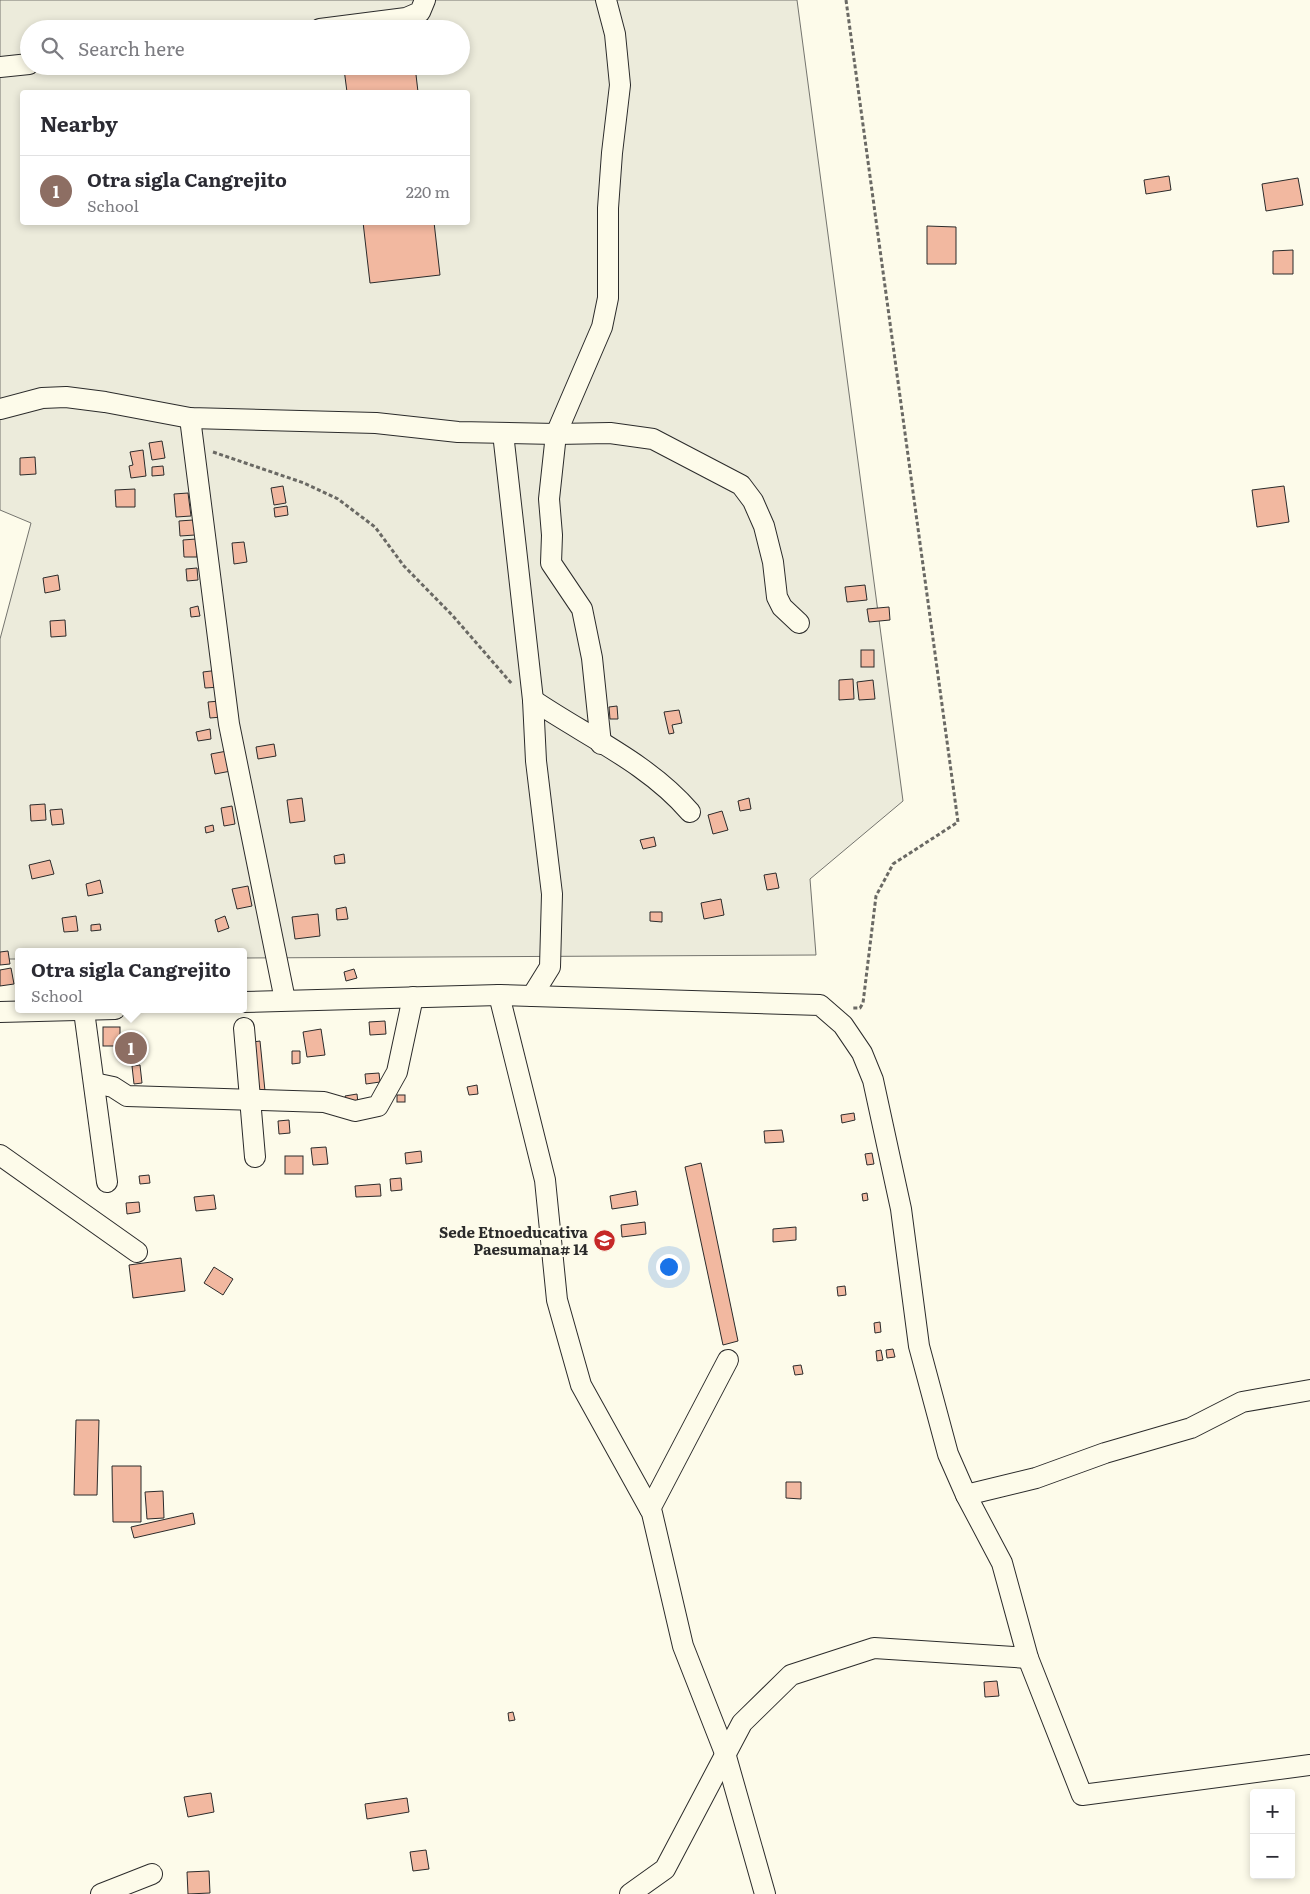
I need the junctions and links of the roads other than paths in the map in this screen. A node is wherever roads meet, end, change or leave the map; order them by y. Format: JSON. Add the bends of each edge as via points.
{"nodes":[{"id":1,"x":425,"y":0,"type":"edge"},
{"id":2,"x":606,"y":0,"type":"edge"},
{"id":3,"x":390,"y":20,"type":"edge"},
{"id":4,"x":20,"y":65,"type":"edge"},
{"id":5,"x":0,"y":67,"type":"edge"},
{"id":6,"x":0,"y":409,"type":"edge"},
{"id":7,"x":190,"y":418,"type":"junction"},
{"id":8,"x":503,"y":433,"type":"junction"},
{"id":9,"x":556,"y":434,"type":"junction"},
{"id":10,"x":799,"y":624,"type":"dead end"},
{"id":11,"x":533,"y":700,"type":"junction"},
{"id":12,"x":601,"y":744,"type":"junction"},
{"id":13,"x":690,"y":812,"type":"dead end"},
{"id":14,"x":499,"y":995,"type":"junction"},
{"id":15,"x":532,"y":996,"type":"junction"},
{"id":16,"x":413,"y":997,"type":"junction"},
{"id":17,"x":285,"y":1000,"type":"junction"},
{"id":18,"x":247,"y":1002,"type":"edge"},
{"id":19,"x":0,"y":1012,"type":"edge"},
{"id":20,"x":15,"y":1012,"type":"edge"},
{"id":21,"x":84,"y":1013,"type":"edge"},
{"id":22,"x":244,"y":1028,"type":"dead end"},
{"id":23,"x":94,"y":1082,"type":"junction"},
{"id":24,"x":250,"y":1098,"type":"junction"},
{"id":25,"x":0,"y":1155,"type":"edge"},
{"id":26,"x":255,"y":1157,"type":"dead end"},
{"id":27,"x":107,"y":1182,"type":"dead end"},
{"id":28,"x":137,"y":1252,"type":"dead end"},
{"id":29,"x":728,"y":1360,"type":"dead end"},
{"id":30,"x":1310,"y":1390,"type":"edge"},
{"id":31,"x":966,"y":1495,"type":"junction"},
{"id":32,"x":650,"y":1509,"type":"junction"},
{"id":33,"x":1028,"y":1658,"type":"junction"},
{"id":34,"x":725,"y":1753,"type":"junction"},
{"id":35,"x":1310,"y":1765,"type":"edge"},
{"id":36,"x":152,"y":1874,"type":"dead end"},
{"id":37,"x":101,"y":1894,"type":"edge"},
{"id":38,"x":630,"y":1894,"type":"edge"},
{"id":39,"x":765,"y":1894,"type":"edge"}],
"edges":[{"from":1,"to":3,"type":"street","via":[[420,12]]},
{"from":2,"to":9,"type":"street","via":[[615,34],[620,85],[608,208],[608,298],[602,328]]},
{"from":4,"to":5,"type":"street"},
{"from":6,"to":7,"type":"street","via":[[42,398],[66,397]]},
{"from":7,"to":8,"type":"street","via":[[376,423],[458,432]]},
{"from":7,"to":17,"type":"street","via":[[229,724]]},
{"from":8,"to":9,"type":"street"},
{"from":8,"to":11,"type":"street"},
{"from":9,"to":10,"type":"street","via":[[610,433],[652,438],[741,485],[753,501],[764,526],[777,597]]},
{"from":9,"to":12,"type":"street","via":[[549,498],[550,557],[582,609],[592,658]]},
{"from":11,"to":12,"type":"street"},
{"from":11,"to":15,"type":"street","via":[[536,761],[552,894],[550,967]]},
{"from":12,"to":13,"type":"street","via":[[632,760]]},
{"from":14,"to":15,"type":"street"},
{"from":14,"to":16,"type":"street"},
{"from":14,"to":32,"type":"street","via":[[544,1180],[557,1300],[581,1385]]},
{"from":15,"to":31,"type":"street","via":[[820,1006],[843,1025],[862,1053],[874,1080],[901,1209],[919,1346],[948,1454]]},
{"from":16,"to":17,"type":"street"},
{"from":16,"to":24,"type":"street","via":[[397,1072],[378,1106],[355,1111],[324,1102]]},
{"from":17,"to":18,"type":"street"},
{"from":19,"to":20,"type":"street"},
{"from":21,"to":23,"type":"street"},
{"from":22,"to":24,"type":"street"},
{"from":23,"to":24,"type":"street","via":[[113,1087],[127,1096]]},
{"from":23,"to":27,"type":"street"},
{"from":24,"to":26,"type":"street"},
{"from":25,"to":28,"type":"street"},
{"from":29,"to":32,"type":"street"},
{"from":30,"to":31,"type":"street","via":[[1242,1402],[1191,1428],[1104,1453],[1036,1478]]},
{"from":31,"to":33,"type":"street","via":[[1002,1564]]},
{"from":32,"to":34,"type":"street","via":[[683,1646]]},
{"from":33,"to":34,"type":"street","via":[[874,1648],[791,1676],[742,1723]]},
{"from":33,"to":35,"type":"street","via":[[1082,1795]]},
{"from":34,"to":38,"type":"street","via":[[665,1868]]},
{"from":34,"to":39,"type":"street"},
{"from":36,"to":37,"type":"street"}]}
